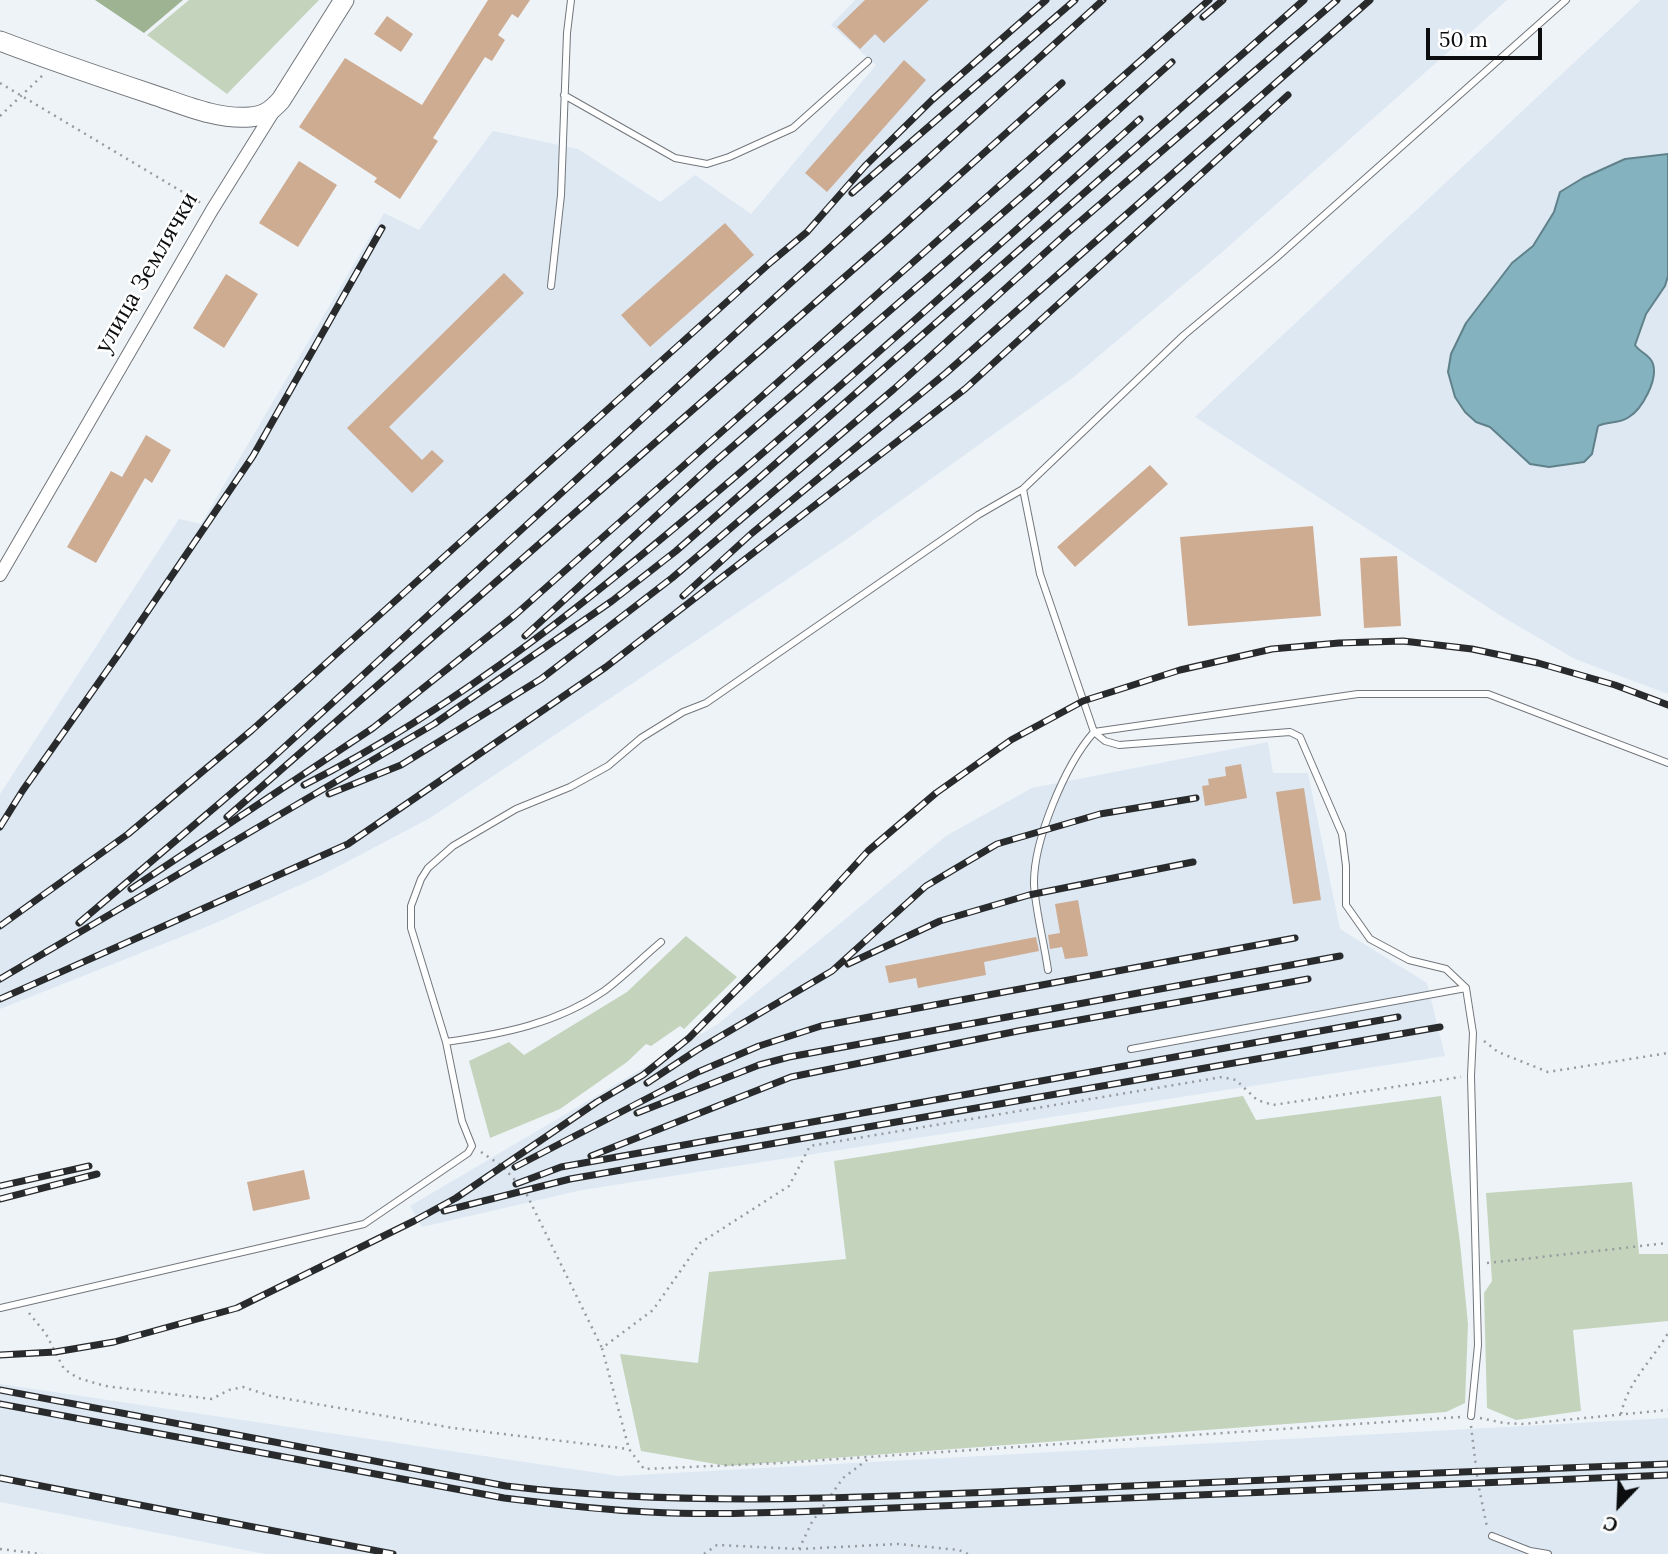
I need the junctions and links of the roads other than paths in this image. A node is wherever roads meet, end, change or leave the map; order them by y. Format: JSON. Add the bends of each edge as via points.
{"nodes":[{"id":1,"x":344,"y":0,"type":"edge"},
{"id":2,"x":571,"y":0,"type":"edge"},
{"id":3,"x":1566,"y":0,"type":"edge"},
{"id":4,"x":0,"y":41,"type":"edge"},
{"id":5,"x":868,"y":61,"type":"dead end"},
{"id":6,"x":564,"y":95,"type":"junction"},
{"id":7,"x":281,"y":100,"type":"junction"},
{"id":8,"x":551,"y":286,"type":"dead end"},
{"id":9,"x":1023,"y":489,"type":"junction"},
{"id":10,"x":0,"y":575,"type":"edge"},
{"id":11,"x":1094,"y":732,"type":"junction"},
{"id":12,"x":1668,"y":762,"type":"edge"},
{"id":13,"x":661,"y":942,"type":"dead end"},
{"id":14,"x":1048,"y":970,"type":"dead end"},
{"id":15,"x":1466,"y":988,"type":"junction"},
{"id":16,"x":446,"y":1042,"type":"junction"},
{"id":17,"x":1131,"y":1049,"type":"dead end"},
{"id":18,"x":0,"y":1308,"type":"edge"},
{"id":19,"x":1471,"y":1416,"type":"road end"},
{"id":20,"x":1492,"y":1536,"type":"road end"},
{"id":21,"x":1548,"y":1554,"type":"edge"}],
"edges":[{"from":1,"to":7,"type":"street","name":"улица Землячки"},
{"from":2,"to":6,"type":"lane"},
{"from":3,"to":9,"type":"lane","via":[[1184,335]]},
{"from":4,"to":7,"type":"street","via":[[201,110],[237,118],[263,115]]},
{"from":5,"to":6,"type":"lane","via":[[793,128],[707,164],[675,158]]},
{"from":6,"to":8,"type":"lane","via":[[561,195]]},
{"from":7,"to":10,"type":"street","name":"улица Землячки"},
{"from":9,"to":11,"type":"lane","via":[[1040,574]]},
{"from":9,"to":16,"type":"lane","via":[[978,515],[706,703],[641,738],[608,766],[516,809],[453,846],[428,868],[410,919]]},
{"from":11,"to":12,"type":"lane","via":[[1358,694],[1488,694]]},
{"from":11,"to":14,"type":"lane","via":[[1066,773],[1038,852],[1034,884]]},
{"from":11,"to":15,"type":"lane","via":[[1119,745],[1290,732],[1300,737],[1342,834],[1346,905],[1370,939],[1409,960],[1446,969]]},
{"from":13,"to":16,"type":"lane","via":[[603,991],[543,1023]]},
{"from":15,"to":17,"type":"lane"},
{"from":15,"to":19,"type":"lane","via":[[1474,1033],[1471,1076],[1478,1345]]},
{"from":16,"to":18,"type":"lane","via":[[462,1122],[472,1146],[364,1224]]},
{"from":20,"to":21,"type":"lane"}]}
